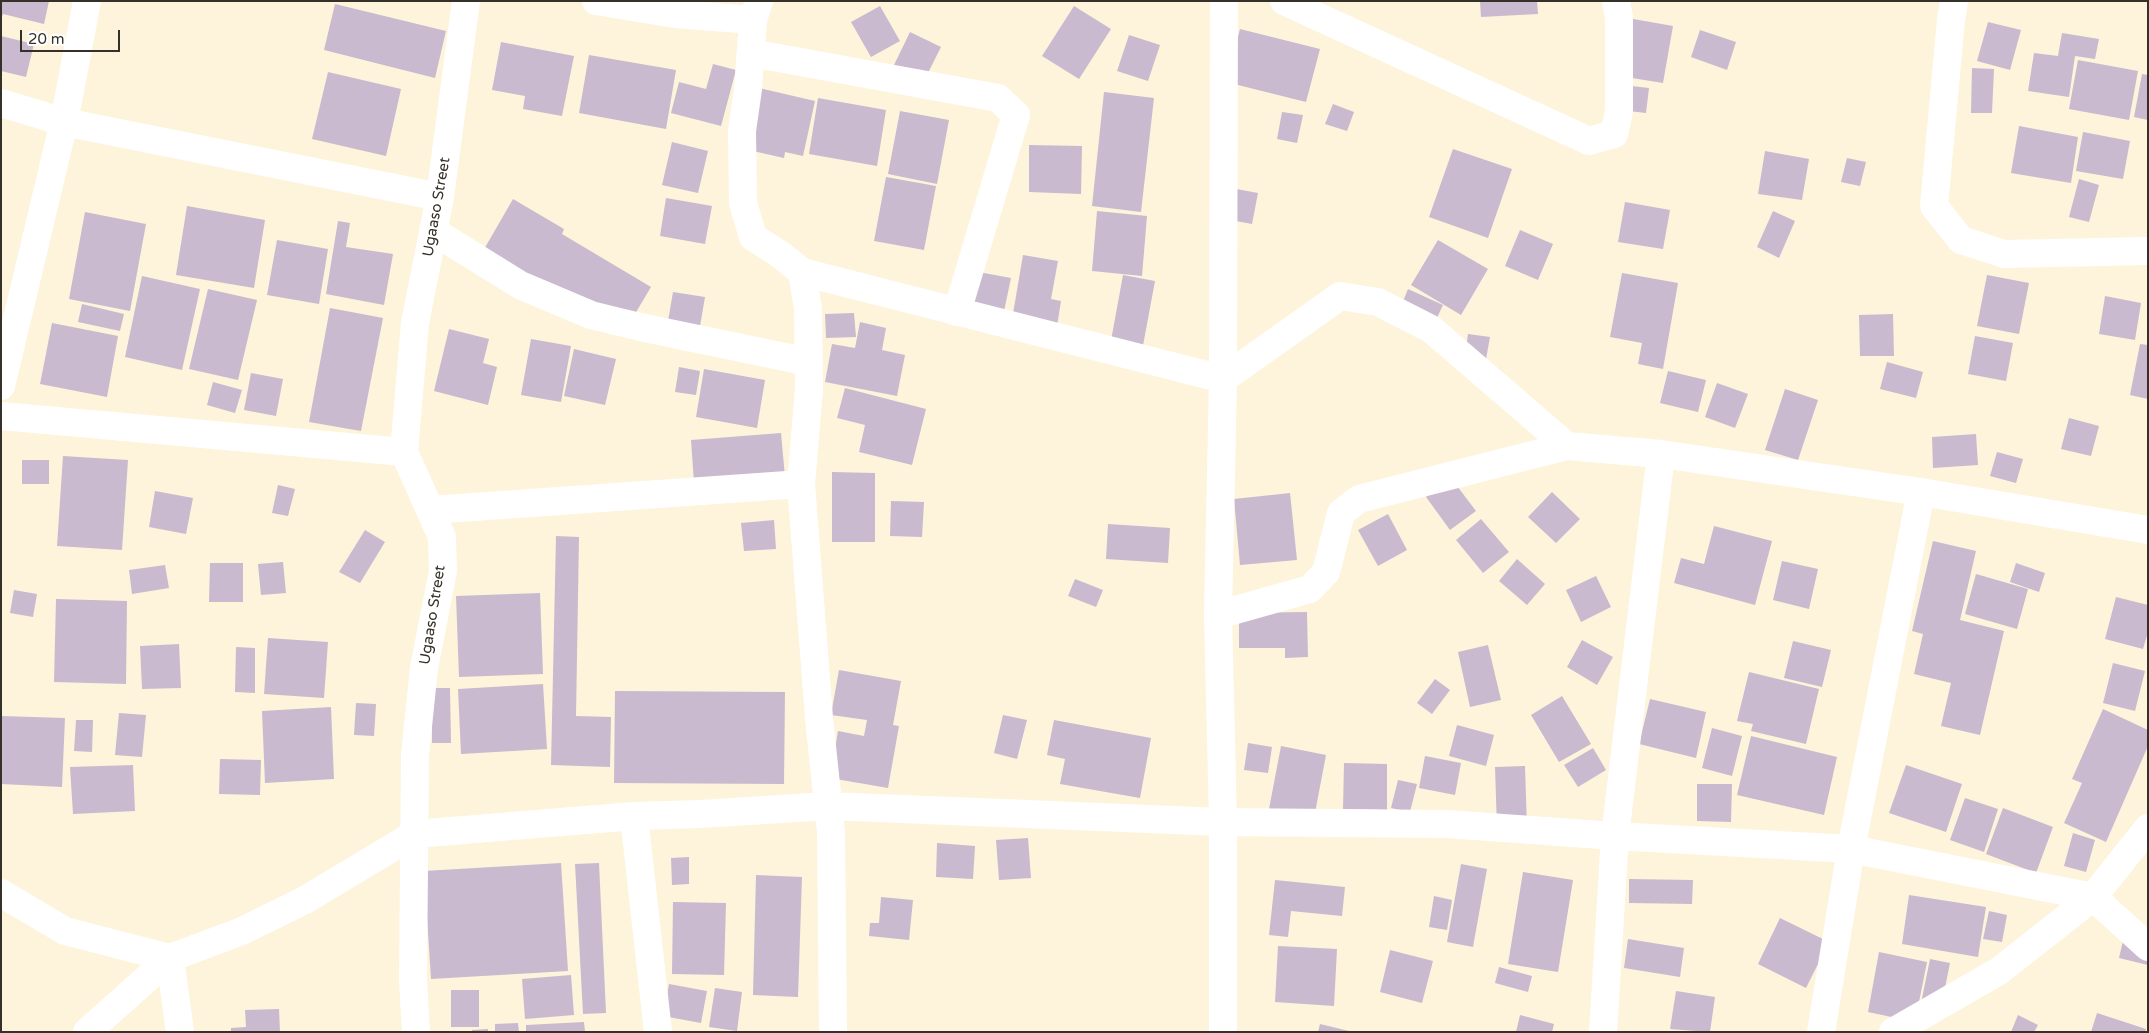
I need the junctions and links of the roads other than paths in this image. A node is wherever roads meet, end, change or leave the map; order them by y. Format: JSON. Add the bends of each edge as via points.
{"nodes":[{"id":1,"x":87,"y":1,"type":"edge"},
{"id":2,"x":466,"y":1,"type":"edge"},
{"id":3,"x":596,"y":1,"type":"edge"},
{"id":4,"x":1224,"y":1,"type":"edge"},
{"id":5,"x":1284,"y":1,"type":"edge"},
{"id":6,"x":1616,"y":1,"type":"edge"},
{"id":7,"x":1954,"y":1,"type":"edge"},
{"id":8,"x":756,"y":11,"type":"edge"},
{"id":9,"x":751,"y":54,"type":"junction"},
{"id":10,"x":1,"y":103,"type":"edge"},
{"id":11,"x":64,"y":122,"type":"junction"},
{"id":12,"x":440,"y":197,"type":"junction"},
{"id":13,"x":433,"y":231,"type":"junction"},
{"id":14,"x":2148,"y":251,"type":"edge"},
{"id":15,"x":802,"y":272,"type":"junction"},
{"id":16,"x":957,"y":312,"type":"junction"},
{"id":17,"x":809,"y":362,"type":"junction"},
{"id":18,"x":1223,"y":379,"type":"junction"},
{"id":19,"x":1,"y":386,"type":"edge"},
{"id":20,"x":1,"y":416,"type":"edge"},
{"id":21,"x":1567,"y":446,"type":"junction"},
{"id":22,"x":404,"y":452,"type":"junction"},
{"id":23,"x":1661,"y":454,"type":"junction"},
{"id":24,"x":801,"y":484,"type":"junction"},
{"id":25,"x":1922,"y":492,"type":"junction"},
{"id":26,"x":432,"y":510,"type":"junction"},
{"id":27,"x":2148,"y":530,"type":"edge"},
{"id":28,"x":1218,"y":615,"type":"junction"},
{"id":29,"x":828,"y":806,"type":"junction"},
{"id":30,"x":634,"y":816,"type":"junction"},
{"id":31,"x":1223,"y":822,"type":"junction"},
{"id":32,"x":2148,"y":828,"type":"edge"},
{"id":33,"x":415,"y":834,"type":"junction"},
{"id":34,"x":1615,"y":836,"type":"junction"},
{"id":35,"x":1851,"y":849,"type":"junction"},
{"id":36,"x":1,"y":893,"type":"edge"},
{"id":37,"x":2093,"y":897,"type":"junction"},
{"id":38,"x":2148,"y":947,"type":"edge"},
{"id":39,"x":170,"y":958,"type":"junction"},
{"id":40,"x":87,"y":1032,"type":"edge"},
{"id":41,"x":180,"y":1032,"type":"edge"},
{"id":42,"x":416,"y":1032,"type":"edge"},
{"id":43,"x":658,"y":1032,"type":"edge"},
{"id":44,"x":833,"y":1032,"type":"edge"},
{"id":45,"x":1223,"y":1032,"type":"edge"},
{"id":46,"x":1603,"y":1032,"type":"edge"},
{"id":47,"x":1820,"y":1032,"type":"edge"},
{"id":48,"x":1893,"y":1032,"type":"edge"}],
"edges":[{"from":1,"to":11,"type":"street"},
{"from":2,"to":12,"type":"street","name":"Ugaaso Street"},
{"from":3,"to":8,"type":"street","via":[[675,14]]},
{"from":4,"to":18,"type":"street"},
{"from":5,"to":6,"type":"street","via":[[1589,141],[1614,134],[1619,111],[1619,18]]},
{"from":7,"to":14,"type":"street","via":[[1934,206],[1961,240],[2004,254]]},
{"from":8,"to":9,"type":"street"},
{"from":9,"to":15,"type":"street","via":[[742,131],[743,203],[753,237]]},
{"from":9,"to":16,"type":"street","via":[[998,98],[1016,115]]},
{"from":10,"to":11,"type":"street"},
{"from":11,"to":12,"type":"street"},
{"from":11,"to":19,"type":"street"},
{"from":12,"to":13,"type":"street","name":"Ugaaso Street"},
{"from":13,"to":17,"type":"street","via":[[520,286],[591,315]]},
{"from":13,"to":22,"type":"street","name":"Ugaaso Street","via":[[415,322]]},
{"from":15,"to":16,"type":"street"},
{"from":15,"to":17,"type":"street","via":[[808,309]]},
{"from":16,"to":18,"type":"street"},
{"from":17,"to":24,"type":"street"},
{"from":18,"to":21,"type":"street","via":[[1340,296],[1378,302],[1431,329]]},
{"from":18,"to":28,"type":"street"},
{"from":20,"to":22,"type":"street"},
{"from":21,"to":23,"type":"street"},
{"from":21,"to":28,"type":"street","via":[[1359,499],[1341,513],[1326,572],[1310,589]]},
{"from":22,"to":26,"type":"street","name":"Ugaaso Street","via":[[421,493]]},
{"from":23,"to":25,"type":"street"},
{"from":23,"to":34,"type":"street"},
{"from":24,"to":26,"type":"street"},
{"from":24,"to":29,"type":"street"},
{"from":25,"to":27,"type":"street"},
{"from":25,"to":35,"type":"street"},
{"from":26,"to":33,"type":"street","name":"Ugaaso Street","via":[[442,537],[443,572],[424,668],[415,755]]},
{"from":28,"to":31,"type":"street"},
{"from":29,"to":30,"type":"street"},
{"from":29,"to":31,"type":"street"},
{"from":29,"to":44,"type":"street"},
{"from":30,"to":33,"type":"street"},
{"from":30,"to":43,"type":"street"},
{"from":31,"to":34,"type":"street","via":[[1448,824]]},
{"from":31,"to":45,"type":"street"},
{"from":32,"to":37,"type":"street"},
{"from":33,"to":39,"type":"street","via":[[305,900],[242,932]]},
{"from":33,"to":42,"type":"street","name":"Ugaaso Street","via":[[413,980]]},
{"from":34,"to":35,"type":"street"},
{"from":34,"to":46,"type":"street"},
{"from":35,"to":37,"type":"street"},
{"from":35,"to":47,"type":"street"},
{"from":36,"to":39,"type":"street","via":[[65,931]]},
{"from":37,"to":38,"type":"street"},
{"from":37,"to":48,"type":"street","via":[[1999,971]]},
{"from":39,"to":40,"type":"street"},
{"from":39,"to":41,"type":"street"}]}
